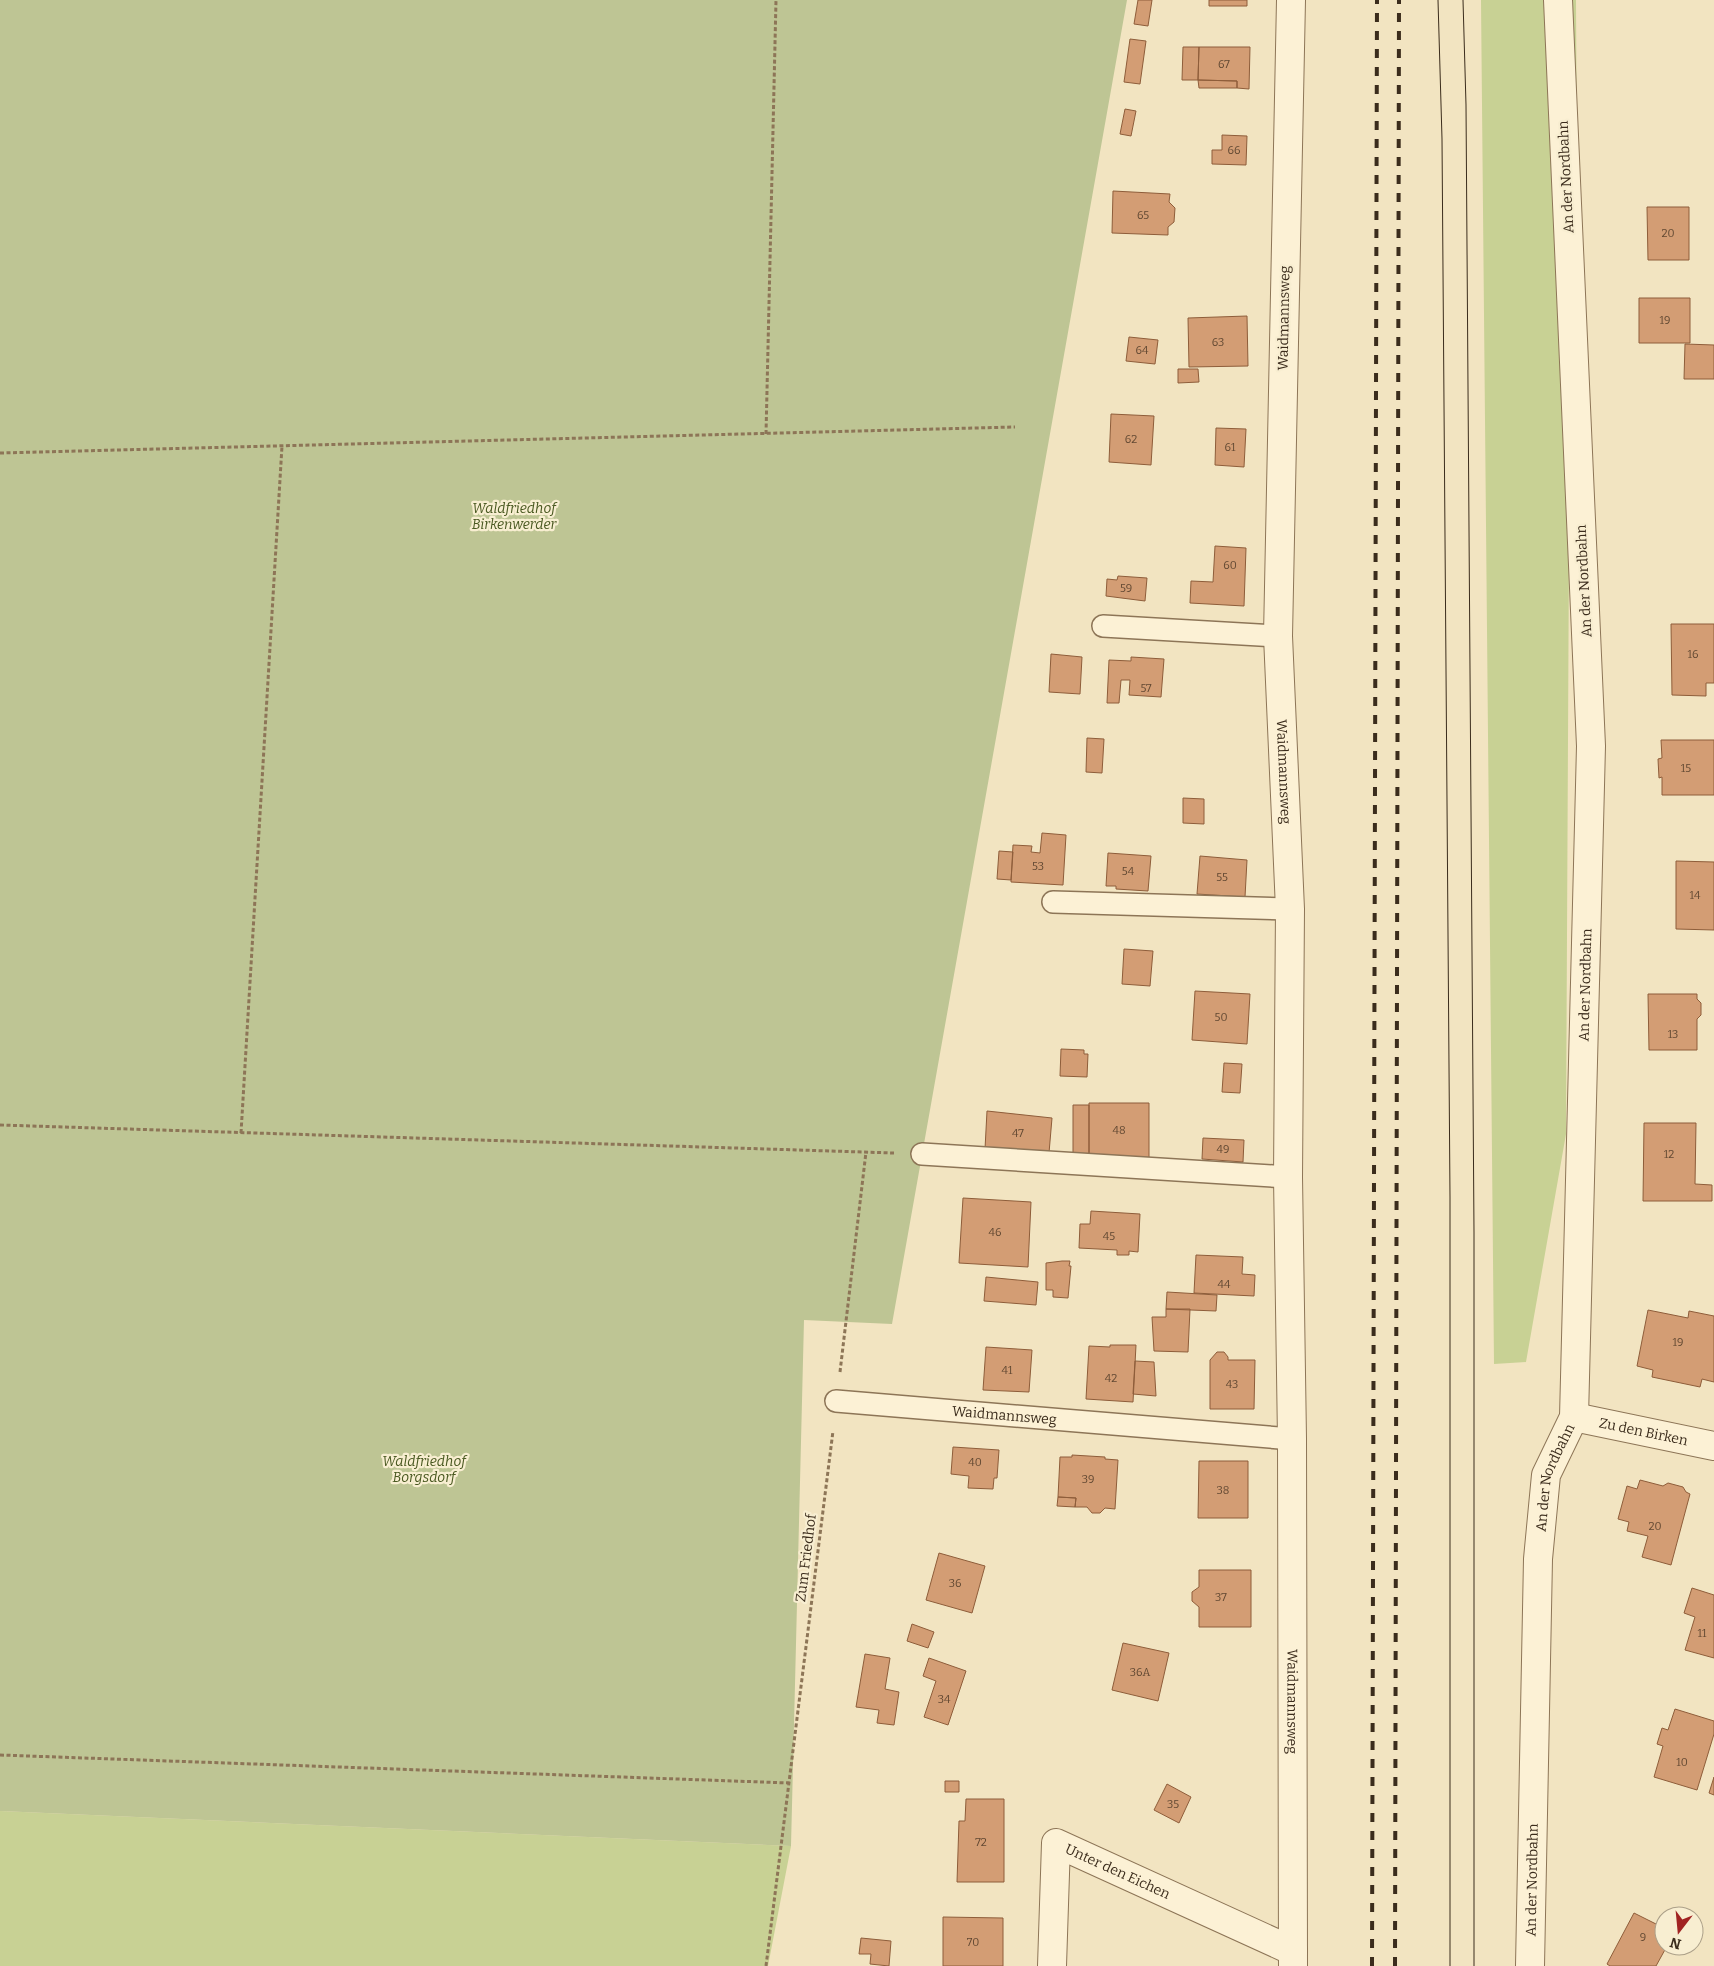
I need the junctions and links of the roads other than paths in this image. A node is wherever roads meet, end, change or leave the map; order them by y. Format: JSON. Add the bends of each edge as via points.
{"nodes":[{"id":1,"x":1291,"y":0,"type":"edge"},
{"id":2,"x":1558,"y":0,"type":"edge"},
{"id":3,"x":1103,"y":626,"type":"dead end"},
{"id":4,"x":1278,"y":636,"type":"junction"},
{"id":5,"x":1052,"y":902,"type":"dead end"},
{"id":6,"x":1290,"y":909,"type":"junction"},
{"id":7,"x":922,"y":1154,"type":"road end"},
{"id":8,"x":1288,"y":1178,"type":"junction"},
{"id":9,"x":836,"y":1401,"type":"road end"},
{"id":10,"x":1574,"y":1417,"type":"junction"},
{"id":11,"x":1292,"y":1438,"type":"junction"},
{"id":12,"x":1714,"y":1446,"type":"edge"},
{"id":13,"x":1293,"y":1959,"type":"edge"},
{"id":14,"x":1052,"y":1966,"type":"edge"},
{"id":15,"x":1530,"y":1966,"type":"edge"}],
"edges":[{"from":1,"to":4,"type":"street","name":"Waidmannsweg"},
{"from":2,"to":10,"type":"street","name":"An der Nordbahn","via":[[1591,746]]},
{"from":3,"to":4,"type":"lane"},
{"from":4,"to":6,"type":"street","name":"Waidmannsweg"},
{"from":5,"to":6,"type":"lane"},
{"from":6,"to":8,"type":"street","name":"Waidmannsweg"},
{"from":7,"to":8,"type":"lane"},
{"from":8,"to":11,"type":"street","name":"Waidmannsweg"},
{"from":9,"to":11,"type":"lane","name":"Waidmannsweg"},
{"from":10,"to":12,"type":"street","name":"Zu den Birken"},
{"from":10,"to":15,"type":"street","name":"An der Nordbahn","via":[[1546,1475],[1538,1559]]},
{"from":11,"to":13,"type":"street","name":"Waidmannsweg"},
{"from":13,"to":14,"type":"street","name":"Unter den Eichen","via":[[1056,1843]]}]}
